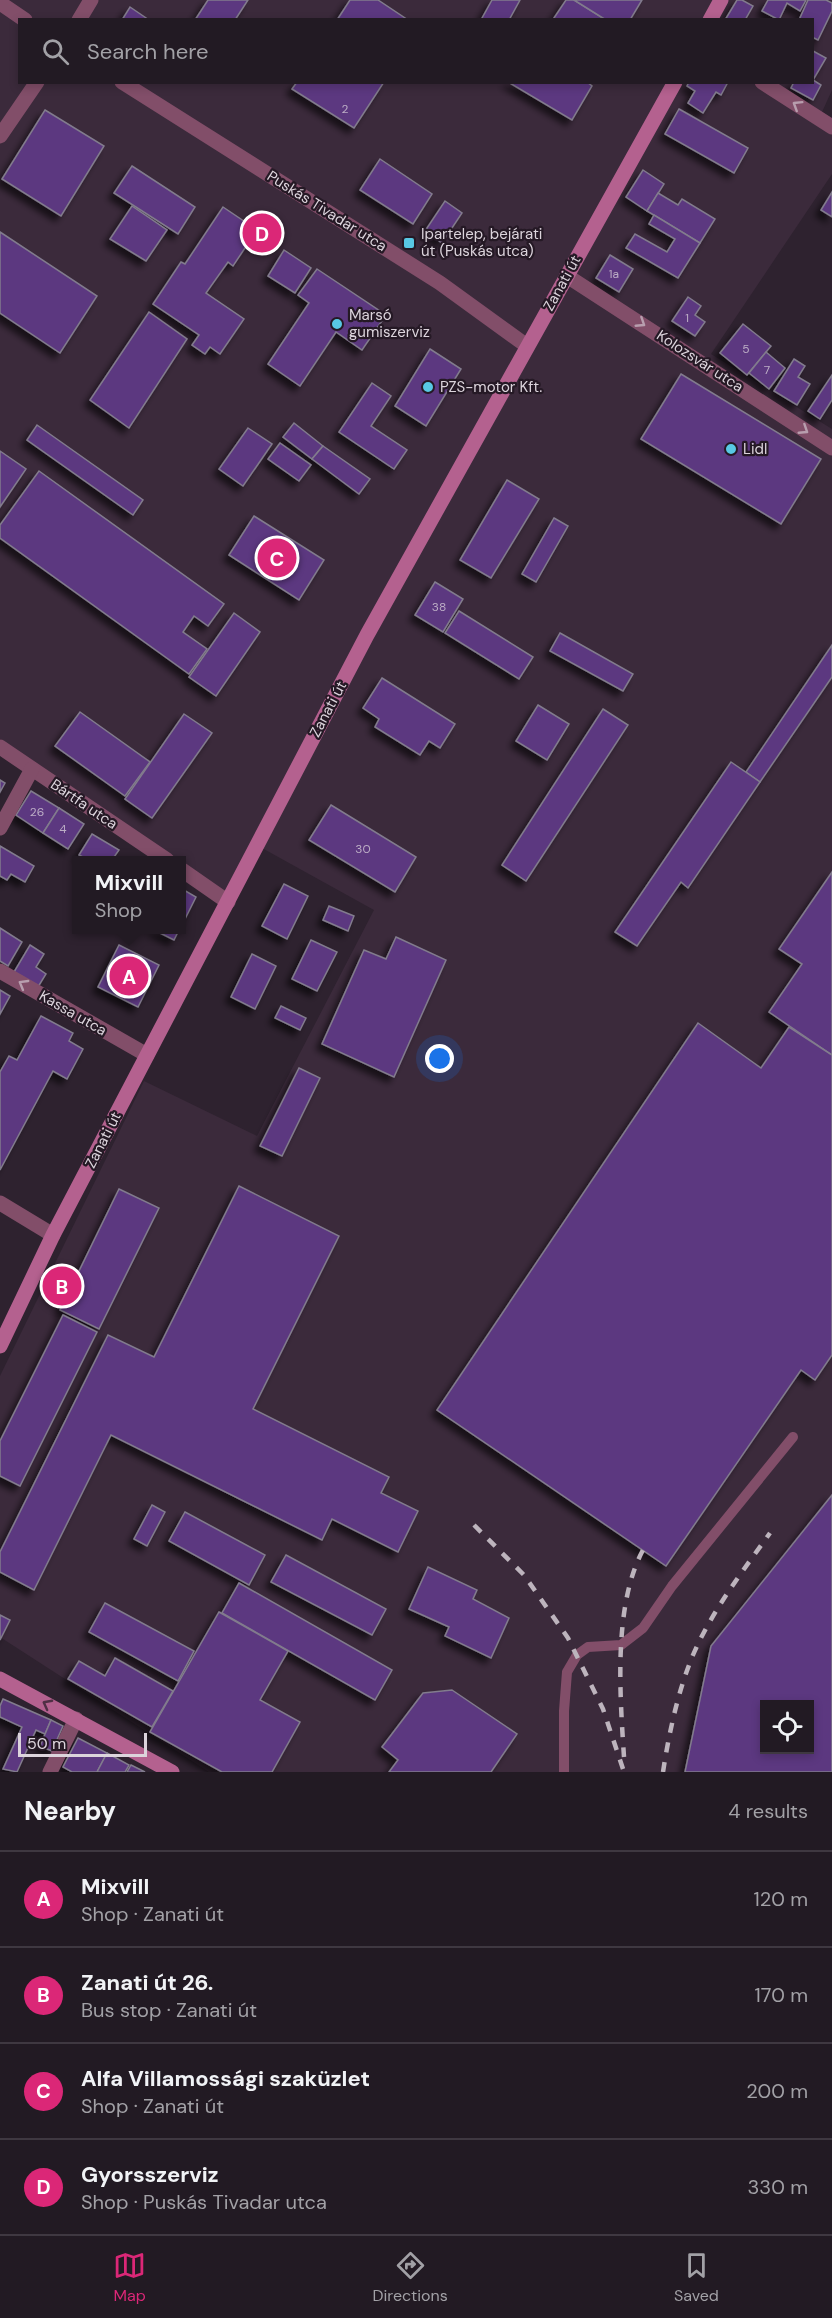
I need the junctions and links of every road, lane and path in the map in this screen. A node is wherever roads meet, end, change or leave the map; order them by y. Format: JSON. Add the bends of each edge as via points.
{"nodes":[{"id":1,"x":91,"y":0,"type":"edge"},
{"id":2,"x":721,"y":0,"type":"edge"},
{"id":3,"x":0,"y":3,"type":"edge"},
{"id":4,"x":22,"y":18,"type":"edge"},
{"id":5,"x":80,"y":18,"type":"edge"},
{"id":6,"x":711,"y":18,"type":"edge"},
{"id":7,"x":36,"y":84,"type":"edge"},
{"id":8,"x":125,"y":84,"type":"edge"},
{"id":9,"x":674,"y":84,"type":"edge"},
{"id":10,"x":765,"y":84,"type":"edge"},
{"id":11,"x":832,"y":127,"type":"edge"},
{"id":12,"x":0,"y":136,"type":"edge"},
{"id":13,"x":567,"y":276,"type":"junction"},
{"id":14,"x":527,"y":346,"type":"junction"},
{"id":15,"x":832,"y":448,"type":"edge"},
{"id":16,"x":0,"y":747,"type":"edge"},
{"id":17,"x":32,"y":769,"type":"junction"},
{"id":18,"x":0,"y":828,"type":"edge"},
{"id":19,"x":160,"y":856,"type":"edge"},
{"id":20,"x":186,"y":873,"type":"edge"},
{"id":21,"x":228,"y":902,"type":"junction"},
{"id":22,"x":0,"y":971,"type":"edge"},
{"id":23,"x":147,"y":1055,"type":"junction"},
{"id":24,"x":0,"y":1203,"type":"edge"},
{"id":25,"x":53,"y":1235,"type":"junction"},
{"id":26,"x":0,"y":1346,"type":"edge"},
{"id":27,"x":793,"y":1437,"type":"dead end"},
{"id":28,"x":0,"y":1679,"type":"edge"},
{"id":29,"x":76,"y":1719,"type":"junction"},
{"id":30,"x":50,"y":1772,"type":"edge"},
{"id":31,"x":172,"y":1772,"type":"edge"},
{"id":32,"x":564,"y":1772,"type":"edge"}],
"edges":[{"from":1,"to":5,"type":"street"},
{"from":2,"to":6,"type":"street"},
{"from":3,"to":4,"type":"street"},
{"from":7,"to":12,"type":"street"},
{"from":8,"to":14,"type":"street","name":"Puskás Tivadar utca","via":[[440,283]]},
{"from":9,"to":13,"type":"street","name":"Zanati út"},
{"from":11,"to":10,"type":"street","one_way":true},
{"from":13,"to":14,"type":"street","name":"Zanati út"},
{"from":13,"to":15,"type":"street","name":"Kolozsvár utca","one_way":true},
{"from":14,"to":21,"type":"street","name":"Zanati út","via":[[367,635]]},
{"from":16,"to":17,"type":"street","name":"Bártfa utca"},
{"from":17,"to":18,"type":"street"},
{"from":17,"to":19,"type":"street","name":"Bártfa utca"},
{"from":20,"to":21,"type":"street"},
{"from":21,"to":23,"type":"street","name":"Zanati út"},
{"from":23,"to":22,"type":"street","name":"Kassa utca","one_way":true},
{"from":23,"to":25,"type":"street","name":"Zanati út"},
{"from":24,"to":25,"type":"street"},
{"from":25,"to":26,"type":"street","name":"Zanati út"},
{"from":27,"to":32,"type":"lane","via":[[672,1586],[643,1628],[621,1645],[588,1647],[577,1655],[567,1672]]},
{"from":29,"to":28,"type":"street","one_way":true},
{"from":29,"to":30,"type":"street"},
{"from":29,"to":31,"type":"street"}]}
